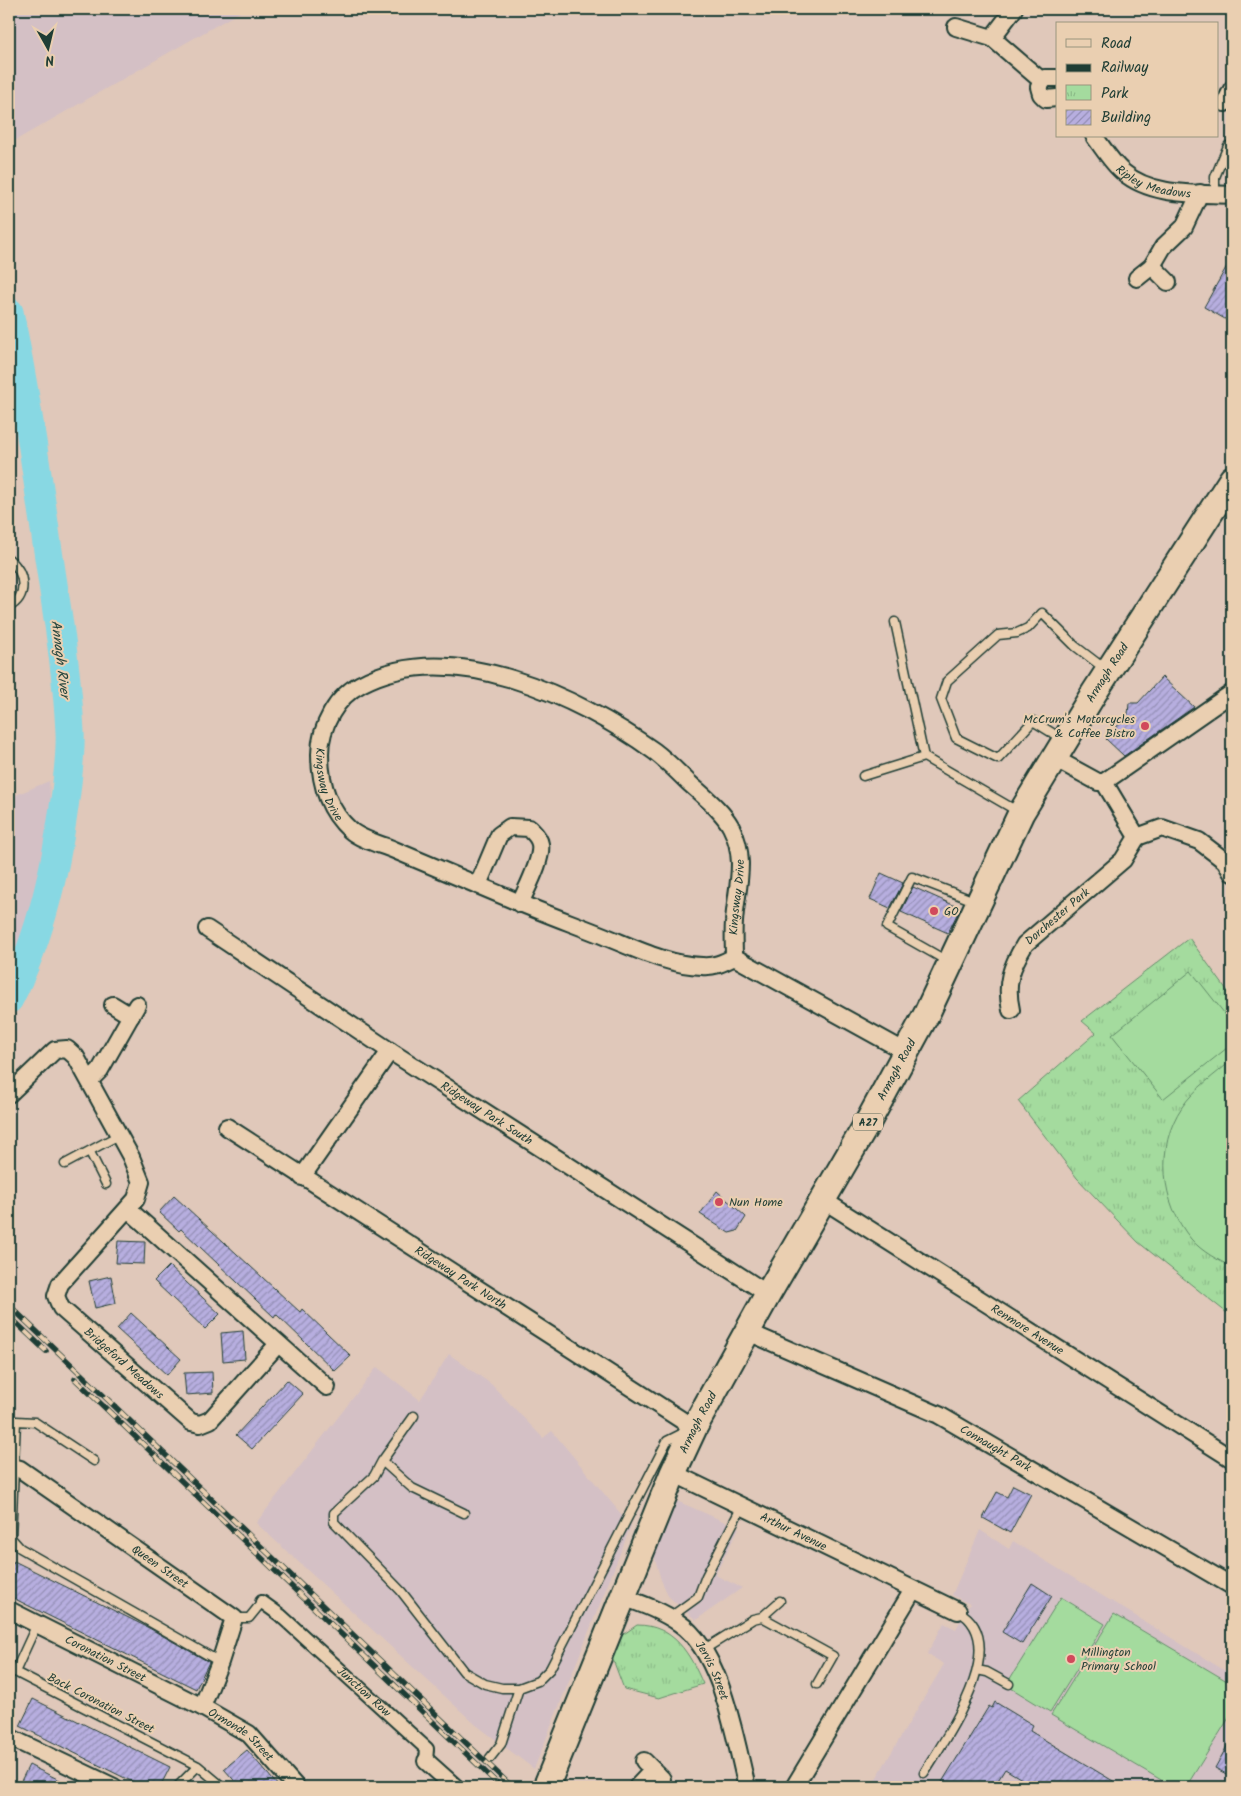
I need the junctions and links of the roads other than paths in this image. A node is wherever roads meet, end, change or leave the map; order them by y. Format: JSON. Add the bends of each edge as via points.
{"nodes":[{"id":1,"x":1014,"y":9,"type":"edge"},
{"id":2,"x":956,"y":27,"type":"dead end"},
{"id":3,"x":992,"y":38,"type":"junction"},
{"id":4,"x":1050,"y":79,"type":"edge"},
{"id":5,"x":1056,"y":98,"type":"edge"},
{"id":6,"x":1096,"y":138,"type":"edge"},
{"id":7,"x":1232,"y":146,"type":"edge"},
{"id":8,"x":1207,"y":194,"type":"junction"},
{"id":9,"x":1232,"y":195,"type":"edge"},
{"id":10,"x":1152,"y":266,"type":"junction"},
{"id":11,"x":1137,"y":278,"type":"dead end"},
{"id":12,"x":1168,"y":282,"type":"dead end"},
{"id":13,"x":1232,"y":479,"type":"edge"},
{"id":14,"x":9,"y":559,"type":"edge"},
{"id":15,"x":9,"y":608,"type":"edge"},
{"id":16,"x":895,"y":622,"type":"dead end"},
{"id":17,"x":1108,"y":671,"type":"junction"},
{"id":18,"x":1232,"y":693,"type":"edge"},
{"id":19,"x":1060,"y":750,"type":"junction"},
{"id":20,"x":924,"y":756,"type":"junction"},
{"id":21,"x":863,"y":776,"type":"dead end"},
{"id":22,"x":1104,"y":782,"type":"junction"},
{"id":23,"x":1021,"y":813,"type":"junction"},
{"id":24,"x":1137,"y":836,"type":"junction"},
{"id":25,"x":1232,"y":873,"type":"edge"},
{"id":26,"x":478,"y":885,"type":"junction"},
{"id":27,"x":978,"y":903,"type":"junction"},
{"id":28,"x":520,"y":904,"type":"junction"},
{"id":29,"x":207,"y":929,"type":"dead end"},
{"id":30,"x":734,"y":957,"type":"junction"},
{"id":31,"x":951,"y":963,"type":"junction"},
{"id":32,"x":113,"y":1005,"type":"dead end"},
{"id":33,"x":1011,"y":1010,"type":"dead end"},
{"id":34,"x":390,"y":1051,"type":"junction"},
{"id":35,"x":906,"y":1052,"type":"junction"},
{"id":36,"x":90,"y":1080,"type":"junction"},
{"id":37,"x":9,"y":1094,"type":"edge"},
{"id":38,"x":227,"y":1127,"type":"dead end"},
{"id":39,"x":119,"y":1135,"type":"junction"},
{"id":40,"x":90,"y":1152,"type":"junction"},
{"id":41,"x":65,"y":1164,"type":"dead end"},
{"id":42,"x":302,"y":1177,"type":"junction"},
{"id":43,"x":106,"y":1184,"type":"dead end"},
{"id":44,"x":823,"y":1200,"type":"junction"},
{"id":45,"x":128,"y":1209,"type":"junction"},
{"id":46,"x":768,"y":1294,"type":"junction"},
{"id":47,"x":748,"y":1332,"type":"junction"},
{"id":48,"x":278,"y":1344,"type":"junction"},
{"id":49,"x":327,"y":1387,"type":"dead end"},
{"id":50,"x":414,"y":1416,"type":"dead end"},
{"id":51,"x":694,"y":1428,"type":"junction"},
{"id":52,"x":1232,"y":1459,"type":"edge"},
{"id":53,"x":382,"y":1460,"type":"junction"},
{"id":54,"x":94,"y":1461,"type":"dead end"},
{"id":55,"x":12,"y":1467,"type":"edge"},
{"id":56,"x":673,"y":1473,"type":"junction"},
{"id":57,"x":742,"y":1506,"type":"junction"},
{"id":58,"x":464,"y":1513,"type":"dead end"},
{"id":59,"x":1232,"y":1586,"type":"edge"},
{"id":60,"x":913,"y":1590,"type":"junction"},
{"id":61,"x":623,"y":1597,"type":"junction"},
{"id":62,"x":780,"y":1601,"type":"dead end"},
{"id":63,"x":262,"y":1602,"type":"joint"},
{"id":64,"x":9,"y":1610,"type":"edge"},
{"id":65,"x":958,"y":1611,"type":"joint"},
{"id":66,"x":762,"y":1617,"type":"junction"},
{"id":67,"x":234,"y":1618,"type":"junction"},
{"id":68,"x":669,"y":1618,"type":"junction"},
{"id":69,"x":37,"y":1623,"type":"junction"},
{"id":70,"x":702,"y":1650,"type":"junction"},
{"id":71,"x":220,"y":1662,"type":"junction"},
{"id":72,"x":977,"y":1670,"type":"junction"},
{"id":73,"x":817,"y":1684,"type":"dead end"},
{"id":74,"x":1009,"y":1684,"type":"dead end"},
{"id":75,"x":519,"y":1688,"type":"junction"},
{"id":76,"x":202,"y":1706,"type":"junction"},
{"id":77,"x":9,"y":1737,"type":"edge"},
{"id":78,"x":490,"y":1758,"type":"dead end"},
{"id":79,"x":426,"y":1761,"type":"joint"},
{"id":80,"x":198,"y":1766,"type":"junction"},
{"id":81,"x":653,"y":1770,"type":"dead end"},
{"id":82,"x":924,"y":1773,"type":"dead end"},
{"id":83,"x":114,"y":1787,"type":"edge"},
{"id":84,"x":177,"y":1787,"type":"edge"},
{"id":85,"x":223,"y":1787,"type":"edge"},
{"id":86,"x":296,"y":1787,"type":"edge"},
{"id":87,"x":455,"y":1787,"type":"edge"},
{"id":88,"x":546,"y":1787,"type":"edge"},
{"id":89,"x":638,"y":1787,"type":"edge"},
{"id":90,"x":747,"y":1787,"type":"edge"},
{"id":91,"x":794,"y":1787,"type":"edge"}],
"edges":[{"from":1,"to":3,"type":"street"},
{"from":2,"to":3,"type":"street"},
{"from":3,"to":4,"type":"street"},
{"from":4,"to":5,"type":"street","via":[[1040,90],[1043,97]]},
{"from":6,"to":8,"type":"street","name":"Ripley Meadows","via":[[1132,179],[1149,187]]},
{"from":7,"to":8,"type":"lane","via":[[1228,146]]},
{"from":8,"to":9,"type":"street","name":"Ripley Meadows"},
{"from":8,"to":10,"type":"street","via":[[1184,227],[1163,247]]},
{"from":10,"to":11,"type":"street"},
{"from":10,"to":12,"type":"street"},
{"from":13,"to":17,"type":"main road","name":"Armagh Road","number":"A27"},
{"from":14,"to":15,"type":"lane","via":[[16,565],[23,582],[18,599]]},
{"from":16,"to":20,"type":"lane"},
{"from":17,"to":19,"type":"main road","name":"Armagh Road","number":"A27"},
{"from":17,"to":19,"type":"lane","via":[[1075,646],[1042,613],[1028,628],[998,635],[947,681],[941,699],[956,738],[998,758],[1032,721]]},
{"from":18,"to":22,"type":"street"},
{"from":19,"to":22,"type":"street","via":[[1098,782]]},
{"from":19,"to":23,"type":"main road","name":"Armagh Road","number":"A27"},
{"from":20,"to":21,"type":"lane"},
{"from":20,"to":23,"type":"lane"},
{"from":22,"to":24,"type":"street"},
{"from":23,"to":27,"type":"main road","name":"Armagh Road","number":"A27"},
{"from":24,"to":25,"type":"street","via":[[1162,828],[1199,841],[1225,861]]},
{"from":24,"to":33,"type":"street","name":"Dorchester Park","via":[[1123,860],[1026,944],[1014,961],[1007,991]]},
{"from":26,"to":28,"type":"street","name":"Kingsway Drive"},
{"from":26,"to":28,"type":"street","via":[[499,835],[510,827],[529,828],[540,844],[539,856]]},
{"from":26,"to":30,"type":"street","name":"Kingsway Drive","via":[[352,832],[330,806],[320,777],[320,749],[334,706],[353,688],[379,674],[430,666],[468,668],[568,701],[612,723],[657,753],[706,798],[730,826],[740,858]]},
{"from":27,"to":31,"type":"main road","name":"Armagh Road","number":"A27"},
{"from":27,"to":31,"type":"lane","via":[[912,877],[887,927]]},
{"from":28,"to":30,"type":"street","name":"Kingsway Drive","via":[[656,956],[701,966],[720,965]]},
{"from":29,"to":34,"type":"street","name":"Ridgeway Park South"},
{"from":30,"to":35,"type":"street"},
{"from":31,"to":35,"type":"main road","name":"Armagh Road","number":"A27"},
{"from":32,"to":36,"type":"street","via":[[134,1010],[100,1070]]},
{"from":34,"to":42,"type":"street"},
{"from":34,"to":46,"type":"street","name":"Ridgeway Park South"},
{"from":35,"to":44,"type":"main road","name":"Armagh Road","number":"A27"},
{"from":36,"to":37,"type":"street","name":"Bridgeford Meadows","via":[[67,1048],[55,1050]]},
{"from":36,"to":39,"type":"street","name":"Bridgeford Meadows"},
{"from":38,"to":42,"type":"street","name":"Ridgeway Park North"},
{"from":39,"to":40,"type":"lane"},
{"from":39,"to":45,"type":"street","name":"Bridgeford Meadows","via":[[141,1182],[136,1199]]},
{"from":40,"to":41,"type":"lane"},
{"from":40,"to":43,"type":"lane"},
{"from":42,"to":51,"type":"street","name":"Ridgeway Park North"},
{"from":44,"to":46,"type":"main road","name":"Armagh Road","number":"A27"},
{"from":44,"to":52,"type":"street","name":"Renmore Avenue"},
{"from":45,"to":48,"type":"street"},
{"from":45,"to":48,"type":"street","name":"Bridgeford Meadows","via":[[60,1284],[56,1296],[61,1308],[191,1422],[200,1424],[210,1420]]},
{"from":46,"to":47,"type":"main road","name":"Armagh Road","number":"A27"},
{"from":47,"to":51,"type":"main road","name":"Armagh Road","number":"A27"},
{"from":47,"to":59,"type":"street","name":"Connaught Park","via":[[939,1415]]},
{"from":48,"to":49,"type":"street"},
{"from":50,"to":53,"type":"lane"},
{"from":51,"to":56,"type":"main road","name":"Armagh Road","number":"A27"},
{"from":51,"to":75,"type":"lane","via":[[667,1441],[550,1669],[538,1681]]},
{"from":53,"to":58,"type":"lane","via":[[412,1488]]},
{"from":53,"to":75,"type":"lane","via":[[374,1476],[334,1513],[334,1522],[401,1591],[464,1672],[485,1684]]},
{"from":54,"to":55,"type":"lane","via":[[36,1422],[16,1421]]},
{"from":55,"to":67,"type":"street","name":"Queen Street"},
{"from":55,"to":71,"type":"lane","via":[[11,1538],[20,1548]]},
{"from":56,"to":57,"type":"street","name":"Arthur Avenue"},
{"from":56,"to":61,"type":"main road","name":"Armagh Road","number":"A27"},
{"from":57,"to":60,"type":"street","name":"Arthur Avenue"},
{"from":57,"to":68,"type":"lane","via":[[698,1597]]},
{"from":60,"to":65,"type":"street","name":"Arthur Avenue"},
{"from":60,"to":91,"type":"street"},
{"from":61,"to":68,"type":"street","name":"Jervis Street"},
{"from":61,"to":88,"type":"main road","name":"Armagh Road","number":"A27"},
{"from":62,"to":66,"type":"lane"},
{"from":63,"to":67,"type":"lane","via":[[249,1618]]},
{"from":63,"to":79,"type":"street","name":"Junction Row","via":[[427,1749]]},
{"from":64,"to":69,"type":"street","name":"Coronation Street"},
{"from":65,"to":72,"type":"lane","via":[[965,1615],[979,1635]]},
{"from":66,"to":70,"type":"lane"},
{"from":66,"to":73,"type":"lane","via":[[833,1656]]},
{"from":67,"to":71,"type":"street"},
{"from":68,"to":70,"type":"street","name":"Jervis Street","via":[[680,1623]]},
{"from":69,"to":76,"type":"street","name":"Coronation Street"},
{"from":69,"to":80,"type":"lane","name":"Back Coronation Street","via":[[15,1672]]},
{"from":70,"to":90,"type":"street","name":"Jervis Street","via":[[724,1696]]},
{"from":71,"to":76,"type":"street"},
{"from":72,"to":74,"type":"lane"},
{"from":72,"to":82,"type":"lane","via":[[957,1718]]},
{"from":75,"to":78,"type":"lane","via":[[501,1744]]},
{"from":76,"to":86,"type":"street","name":"Ormonde Street","via":[[249,1734]]},
{"from":77,"to":83,"type":"street"},
{"from":79,"to":87,"type":"street","name":"Junction Row"},
{"from":80,"to":84,"type":"lane"},
{"from":80,"to":85,"type":"lane"},
{"from":81,"to":89,"type":"street"}]}
